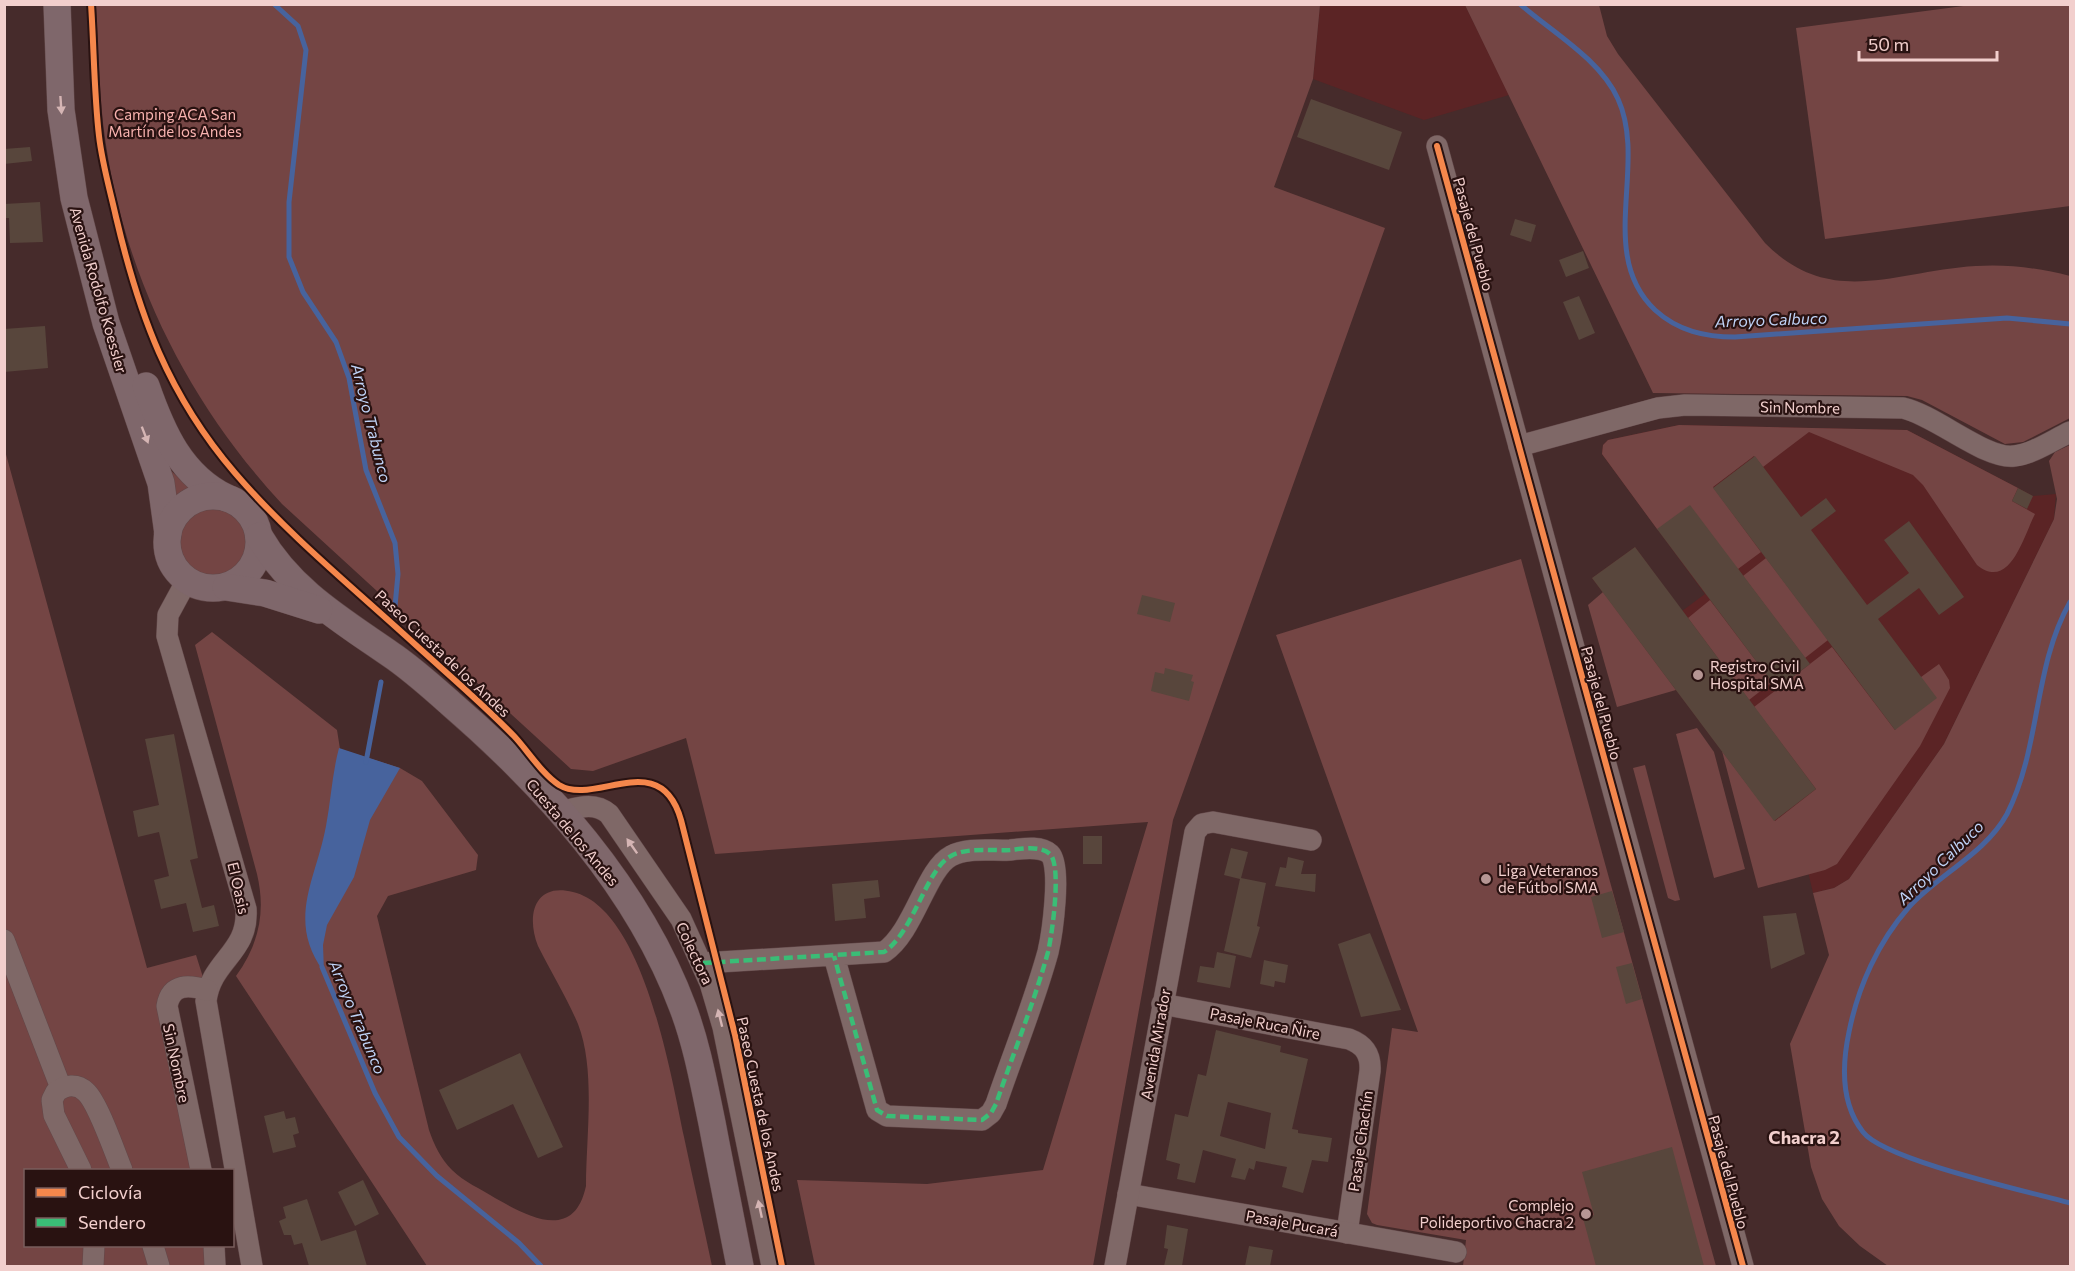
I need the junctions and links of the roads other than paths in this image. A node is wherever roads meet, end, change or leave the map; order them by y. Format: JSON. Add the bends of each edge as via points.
{"nodes":[{"id":1,"x":57,"y":4,"type":"edge"},
{"id":2,"x":74,"y":4,"type":"edge"},
{"id":3,"x":1437,"y":146,"type":"dead end"},
{"id":4,"x":2070,"y":432,"type":"edge"},
{"id":5,"x":1519,"y":446,"type":"junction"},
{"id":6,"x":227,"y":498,"type":"junction"},
{"id":7,"x":168,"y":534,"type":"junction"},
{"id":8,"x":259,"y":536,"type":"junction"},
{"id":9,"x":187,"y":580,"type":"junction"},
{"id":10,"x":226,"y":587,"type":"junction"},
{"id":11,"x":329,"y":614,"type":"junction"},
{"id":12,"x":560,"y":812,"type":"junction"},
{"id":13,"x":1311,"y":840,"type":"dead end"},
{"id":14,"x":4,"y":940,"type":"edge"},
{"id":15,"x":834,"y":956,"type":"junction"},
{"id":16,"x":703,"y":963,"type":"junction"},
{"id":17,"x":207,"y":990,"type":"junction"},
{"id":18,"x":1162,"y":1004,"type":"junction"},
{"id":19,"x":1366,"y":1049,"type":"joint"},
{"id":20,"x":61,"y":1088,"type":"junction"},
{"id":21,"x":81,"y":1169,"type":"edge"},
{"id":22,"x":122,"y":1169,"type":"edge"},
{"id":23,"x":201,"y":1169,"type":"edge"},
{"id":24,"x":1128,"y":1194,"type":"junction"},
{"id":25,"x":1347,"y":1233,"type":"junction"},
{"id":26,"x":94,"y":1247,"type":"edge"},
{"id":27,"x":154,"y":1247,"type":"edge"},
{"id":28,"x":214,"y":1247,"type":"edge"},
{"id":29,"x":1456,"y":1252,"type":"dead end"},
{"id":30,"x":93,"y":1266,"type":"edge"},
{"id":31,"x":159,"y":1266,"type":"edge"},
{"id":32,"x":215,"y":1266,"type":"edge"},
{"id":33,"x":252,"y":1266,"type":"edge"},
{"id":34,"x":740,"y":1266,"type":"edge"},
{"id":35,"x":772,"y":1266,"type":"edge"},
{"id":36,"x":1115,"y":1266,"type":"edge"},
{"id":37,"x":1743,"y":1266,"type":"edge"}],
"edges":[{"from":1,"to":7,"type":"main road","name":"Avenida Rodolfo Koessler","one_way":true,"via":[[61,110],[74,198],[106,323],[161,483]]},
{"from":2,"to":6,"type":"main road","name":"Avenida Rodolfo Koessler","via":[[84,151],[100,238],[125,324],[172,446],[198,480]]},
{"from":3,"to":5,"type":"street","name":"Pasaje del Pueblo"},
{"from":4,"to":5,"type":"street","name":"Sin Nombre","via":[[2021,455],[2007,457],[1903,408],[1685,405],[1658,408]]},
{"from":5,"to":37,"type":"street","name":"Pasaje del Pueblo"},
{"from":6,"to":7,"type":"main road","via":[[208,496],[189,502],[179,511]]},
{"from":6,"to":8,"type":"main road","via":[[249,513]]},
{"from":7,"to":9,"type":"main road","via":[[171,560]]},
{"from":8,"to":10,"type":"main road","via":[[255,562],[247,573]]},
{"from":8,"to":11,"type":"main road","name":"Cuesta de los Andes","via":[[282,569]]},
{"from":9,"to":10,"type":"main road","via":[[206,587]]},
{"from":9,"to":17,"type":"street","name":"El Oasis","via":[[168,615],[167,636],[247,919],[243,937]]},
{"from":10,"to":11,"type":"main road","name":"Cuesta de los Andes","via":[[265,593]]},
{"from":11,"to":12,"type":"main road","name":"Cuesta de los Andes","via":[[392,655],[451,703]]},
{"from":16,"to":12,"type":"street","name":"Colectora","one_way":true,"via":[[669,900],[609,814],[600,807],[587,806]]},
{"from":12,"to":34,"type":"main road","name":"Cuesta de los Andes","via":[[631,903],[656,946],[684,1010],[705,1086]]},
{"from":13,"to":18,"type":"street","name":"Avenida Mirador","via":[[1219,823],[1202,824],[1192,838]]},
{"from":14,"to":20,"type":"street"},
{"from":15,"to":15,"type":"street","via":[[877,1110],[887,1116],[982,1120],[996,1104],[1047,954],[1056,874],[1054,860],[1035,849],[950,856],[890,947],[875,954]]},
{"from":15,"to":16,"type":"street"},
{"from":35,"to":16,"type":"street","name":"Colectora","one_way":true,"via":[[723,1028]]},
{"from":17,"to":23,"type":"street","name":"Sin Nombre","via":[[189,986],[176,989],[167,1006]]},
{"from":17,"to":33,"type":"street","via":[[207,1013]]},
{"from":18,"to":19,"type":"street","name":"Pasaje Ruca Ñire","via":[[1349,1039]]},
{"from":18,"to":24,"type":"street","name":"Avenida Mirador"},
{"from":19,"to":25,"type":"street","name":"Pasaje Chachín","via":[[1370,1071]]},
{"from":20,"to":21,"type":"street","via":[[52,1100],[52,1108]]},
{"from":20,"to":22,"type":"street","via":[[75,1086],[90,1097]]},
{"from":24,"to":25,"type":"street","name":"Pasaje Pucará"},
{"from":24,"to":36,"type":"street","name":"Avenida Mirador"},
{"from":25,"to":29,"type":"street","name":"Pasaje Pucará"},
{"from":26,"to":30,"type":"street"},
{"from":27,"to":31,"type":"street"},
{"from":28,"to":32,"type":"street"}]}
